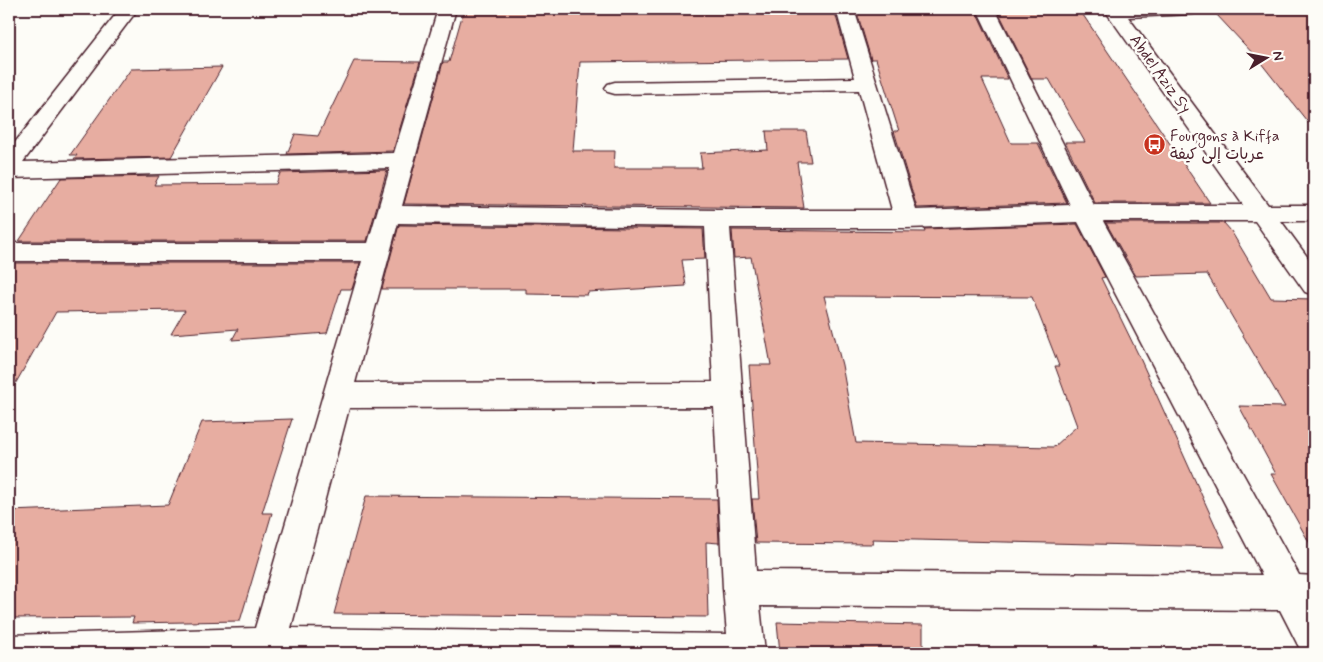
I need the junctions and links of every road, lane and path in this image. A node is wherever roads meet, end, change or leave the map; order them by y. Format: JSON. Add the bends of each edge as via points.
{"nodes":[{"id":1,"x":129,"y":9,"type":"edge"},
{"id":2,"x":447,"y":9,"type":"edge"},
{"id":3,"x":845,"y":9,"type":"edge"},
{"id":4,"x":986,"y":9,"type":"edge"},
{"id":5,"x":1192,"y":9,"type":"edge"},
{"id":6,"x":1114,"y":11,"type":"edge"},
{"id":7,"x":867,"y":84,"type":"junction"},
{"id":8,"x":614,"y":88,"type":"dead end"},
{"id":9,"x":16,"y":147,"type":"edge"},
{"id":10,"x":404,"y":160,"type":"junction"},
{"id":11,"x":9,"y":165,"type":"edge"},
{"id":12,"x":9,"y":170,"type":"edge"},
{"id":13,"x":1261,"y":212,"type":"junction"},
{"id":14,"x":1086,"y":213,"type":"junction"},
{"id":15,"x":1314,"y":213,"type":"edge"},
{"id":16,"x":388,"y":214,"type":"junction"},
{"id":17,"x":717,"y":219,"type":"junction"},
{"id":18,"x":906,"y":219,"type":"junction"},
{"id":19,"x":9,"y":252,"type":"edge"},
{"id":20,"x":377,"y":252,"type":"junction"},
{"id":21,"x":1314,"y":285,"type":"edge"},
{"id":22,"x":729,"y":394,"type":"junction"},
{"id":23,"x":337,"y":396,"type":"junction"},
{"id":24,"x":740,"y":588,"type":"junction"},
{"id":25,"x":1302,"y":593,"type":"edge"},
{"id":26,"x":1314,"y":638,"type":"edge"},
{"id":27,"x":268,"y":646,"type":"junction"},
{"id":28,"x":9,"y":653,"type":"edge"},
{"id":29,"x":747,"y":653,"type":"edge"}],
"edges":[{"from":1,"to":9,"type":"street"},
{"from":2,"to":10,"type":"street"},
{"from":3,"to":7,"type":"street"},
{"from":4,"to":14,"type":"street"},
{"from":5,"to":6,"type":"street"},
{"from":6,"to":13,"type":"street","name":"Abdel Aziz Sy"},
{"from":7,"to":8,"type":"street"},
{"from":7,"to":18,"type":"street"},
{"from":9,"to":11,"type":"street"},
{"from":10,"to":12,"type":"street"},
{"from":10,"to":16,"type":"street"},
{"from":13,"to":14,"type":"street"},
{"from":13,"to":15,"type":"street"},
{"from":13,"to":21,"type":"street","name":"Abdel Aziz Sy"},
{"from":14,"to":18,"type":"street"},
{"from":14,"to":25,"type":"street"},
{"from":16,"to":17,"type":"street"},
{"from":16,"to":20,"type":"street"},
{"from":17,"to":18,"type":"street"},
{"from":17,"to":22,"type":"street"},
{"from":19,"to":20,"type":"street"},
{"from":20,"to":23,"type":"street"},
{"from":22,"to":23,"type":"street"},
{"from":22,"to":24,"type":"street"},
{"from":23,"to":27,"type":"street"},
{"from":24,"to":25,"type":"street"},
{"from":24,"to":29,"type":"street"},
{"from":25,"to":26,"type":"street"},
{"from":27,"to":28,"type":"street"},
{"from":27,"to":29,"type":"street"}]}
